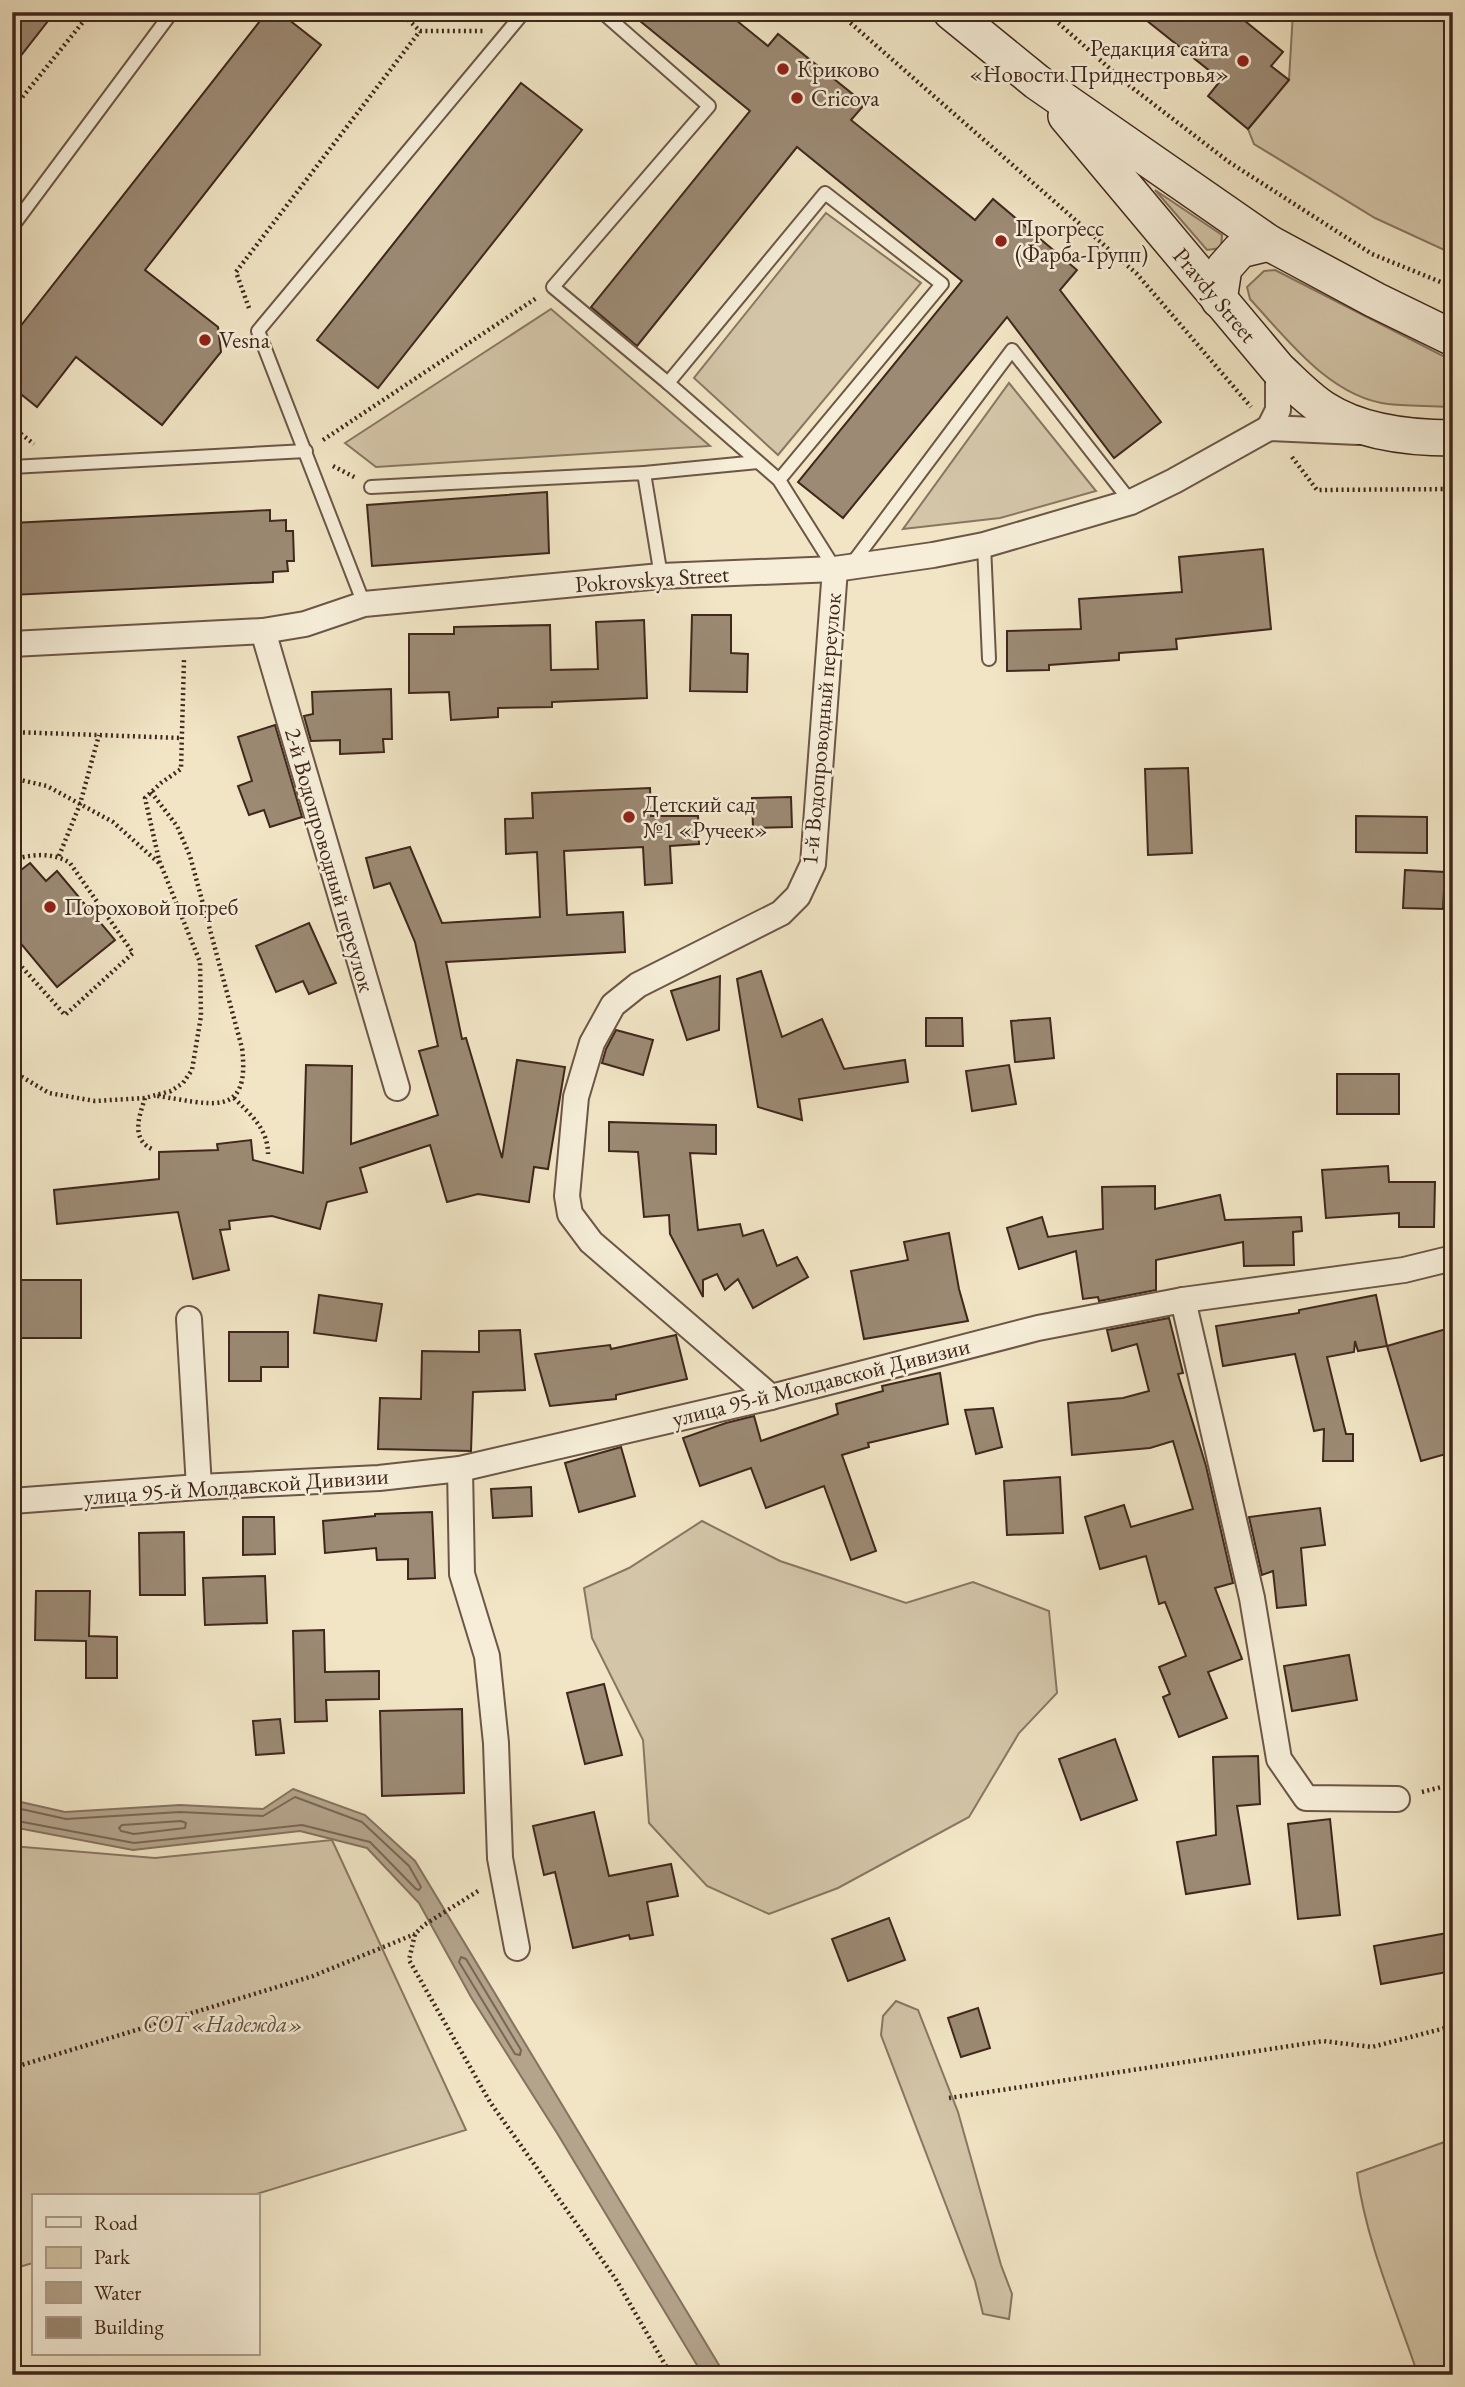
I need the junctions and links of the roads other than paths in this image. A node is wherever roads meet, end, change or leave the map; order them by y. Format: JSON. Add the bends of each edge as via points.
{"nodes":[{"id":1,"x":172,"y":12,"type":"edge"},
{"id":2,"x":524,"y":12,"type":"edge"},
{"id":3,"x":602,"y":12,"type":"edge"},
{"id":4,"x":951,"y":12,"type":"edge"},
{"id":5,"x":1037,"y":82,"type":"junction"},
{"id":6,"x":12,"y":227,"type":"edge"},
{"id":7,"x":1269,"y":243,"type":"junction"},
{"id":8,"x":1219,"y":300,"type":"junction"},
{"id":9,"x":1453,"y":338,"type":"edge"},
{"id":10,"x":1278,"y":369,"type":"junction"},
{"id":11,"x":668,"y":383,"type":"junction"},
{"id":12,"x":1269,"y":428,"type":"junction"},
{"id":13,"x":1397,"y":434,"type":"junction"},
{"id":14,"x":1453,"y":438,"type":"edge"},
{"id":15,"x":306,"y":451,"type":"junction"},
{"id":16,"x":758,"y":461,"type":"junction"},
{"id":17,"x":12,"y":467,"type":"edge"},
{"id":18,"x":644,"y":473,"type":"junction"},
{"id":19,"x":779,"y":480,"type":"junction"},
{"id":20,"x":371,"y":487,"type":"road end"},
{"id":21,"x":1131,"y":502,"type":"junction"},
{"id":22,"x":984,"y":545,"type":"junction"},
{"id":23,"x":843,"y":568,"type":"junction"},
{"id":24,"x":661,"y":576,"type":"junction"},
{"id":25,"x":365,"y":604,"type":"junction"},
{"id":26,"x":263,"y":631,"type":"junction"},
{"id":27,"x":12,"y":644,"type":"edge"},
{"id":28,"x":989,"y":659,"type":"dead end"},
{"id":29,"x":397,"y":1088,"type":"dead end"},
{"id":30,"x":1453,"y":1258,"type":"edge"},
{"id":31,"x":1183,"y":1300,"type":"junction"},
{"id":32,"x":189,"y":1319,"type":"dead end"},
{"id":33,"x":771,"y":1397,"type":"junction"},
{"id":34,"x":460,"y":1469,"type":"junction"},
{"id":35,"x":199,"y":1487,"type":"junction"},
{"id":36,"x":12,"y":1501,"type":"edge"},
{"id":37,"x":1397,"y":1799,"type":"dead end"},
{"id":38,"x":517,"y":1948,"type":"dead end"}],
"edges":[{"from":1,"to":6,"type":"lane"},
{"from":2,"to":15,"type":"lane","via":[[258,331]]},
{"from":3,"to":11,"type":"lane","via":[[709,106],[553,287]]},
{"from":4,"to":5,"type":"main road","name":"Pravdy Street"},
{"from":5,"to":7,"type":"main road","name":"Pravdy Street"},
{"from":5,"to":8,"type":"main road","name":"Pravdy Street"},
{"from":7,"to":8,"type":"main road","via":[[1240,250],[1224,268]]},
{"from":7,"to":9,"type":"main road","name":"Pravdy Street"},
{"from":8,"to":10,"type":"main road","name":"Pravdy Street"},
{"from":10,"to":12,"type":"street","via":[[1278,410]]},
{"from":10,"to":13,"type":"main road","name":"Pravdy Street","via":[[1325,410],[1361,426]]},
{"from":11,"to":16,"type":"lane"},
{"from":11,"to":19,"type":"lane","via":[[825,192],[942,284]]},
{"from":12,"to":13,"type":"street"},
{"from":12,"to":21,"type":"street","name":"Pokrovskya Street"},
{"from":13,"to":14,"type":"main road","name":"Pravdy Street"},
{"from":15,"to":17,"type":"lane"},
{"from":15,"to":25,"type":"lane"},
{"from":16,"to":18,"type":"lane"},
{"from":16,"to":19,"type":"lane"},
{"from":18,"to":20,"type":"lane"},
{"from":18,"to":24,"type":"lane"},
{"from":19,"to":23,"type":"lane"},
{"from":21,"to":22,"type":"street","name":"Pokrovskya Street"},
{"from":21,"to":23,"type":"lane","via":[[1012,350]]},
{"from":22,"to":23,"type":"street","name":"Pokrovskya Street"},
{"from":22,"to":28,"type":"lane"},
{"from":23,"to":24,"type":"street","name":"Pokrovskya Street"},
{"from":23,"to":33,"type":"street","name":"1-й Водопроводный переулок","via":[[813,864],[797,896],[781,913],[638,985],[613,1005],[592,1043],[576,1097],[566,1196],[570,1214],[591,1242]]},
{"from":24,"to":25,"type":"street","name":"Pokrovskya Street"},
{"from":25,"to":26,"type":"street","name":"Pokrovskya Street","via":[[306,624]]},
{"from":26,"to":27,"type":"street","name":"Pokrovskya Street"},
{"from":26,"to":29,"type":"street","name":"2-й Водопроводный переулок"},
{"from":30,"to":31,"type":"street","name":"улица 95-й Молдавской Дивизии","via":[[1404,1270]]},
{"from":31,"to":33,"type":"street","name":"улица 95-й Молдавской Дивизии","via":[[1038,1328]]},
{"from":31,"to":37,"type":"street","via":[[1252,1598],[1279,1759],[1306,1798]]},
{"from":32,"to":35,"type":"street"},
{"from":33,"to":34,"type":"street","name":"улица 95-й Молдавской Дивизии"},
{"from":34,"to":35,"type":"street","name":"улица 95-й Молдавской Дивизии"},
{"from":34,"to":38,"type":"street","via":[[462,1574],[487,1656],[500,1858]]},
{"from":35,"to":36,"type":"street","name":"улица 95-й Молдавской Дивизии"}]}
